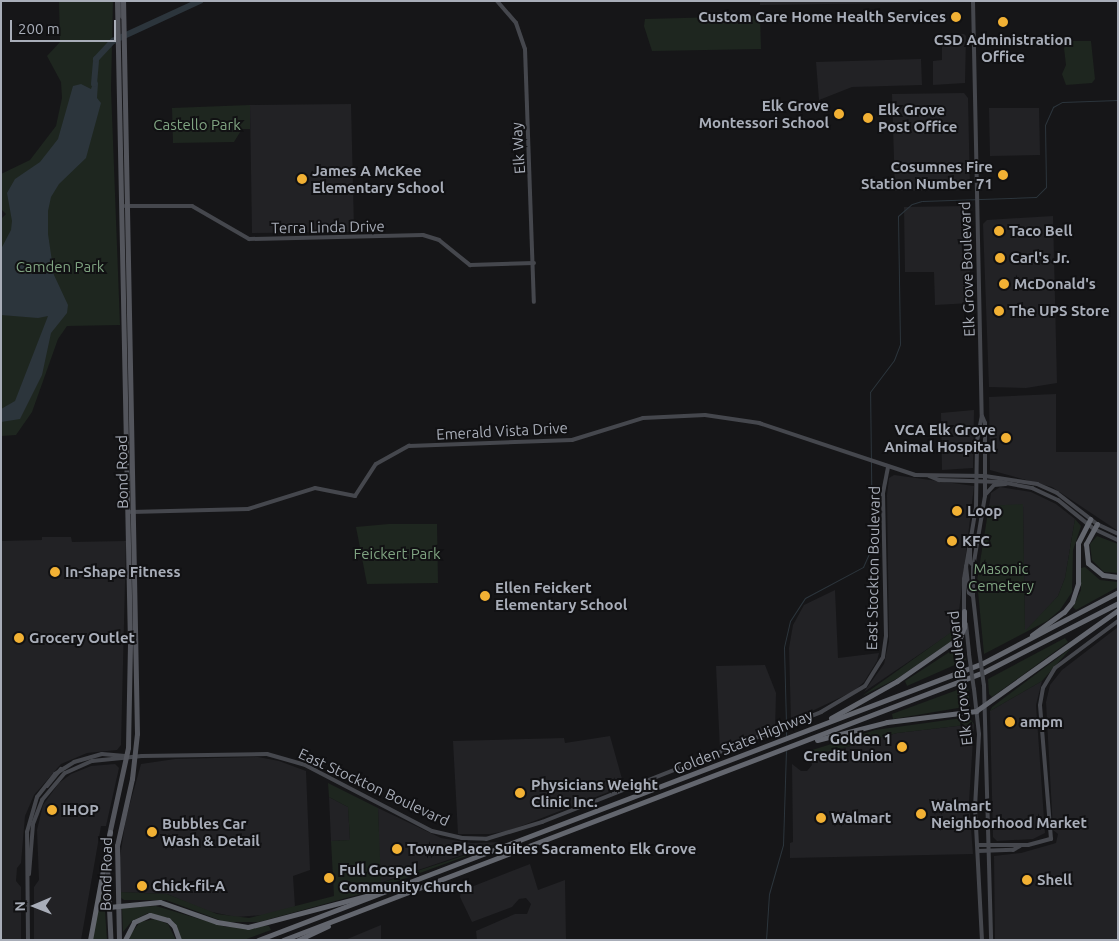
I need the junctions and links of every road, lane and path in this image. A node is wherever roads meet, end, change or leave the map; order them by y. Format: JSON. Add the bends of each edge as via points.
{"nodes":[{"id":1,"x":120,"y":1,"type":"edge"},
{"id":2,"x":497,"y":1,"type":"edge"},
{"id":3,"x":973,"y":1,"type":"edge"},
{"id":4,"x":125,"y":206,"type":"junction"},
{"id":5,"x":534,"y":263,"type":"junction"},
{"id":6,"x":534,"y":302,"type":"dead end"},
{"id":7,"x":982,"y":416,"type":"junction"},
{"id":8,"x":888,"y":467,"type":"junction"},
{"id":9,"x":978,"y":475,"type":"junction"},
{"id":10,"x":929,"y":476,"type":"junction"},
{"id":11,"x":985,"y":476,"type":"junction"},
{"id":12,"x":978,"y":481,"type":"junction"},
{"id":13,"x":985,"y":481,"type":"junction"},
{"id":14,"x":1016,"y":484,"type":"junction"},
{"id":15,"x":1039,"y":491,"type":"junction"},
{"id":16,"x":1057,"y":493,"type":"junction"},
{"id":17,"x":984,"y":496,"type":"junction"},
{"id":18,"x":129,"y":512,"type":"junction"},
{"id":19,"x":135,"y":512,"type":"junction"},
{"id":20,"x":1089,"y":521,"type":"junction"},
{"id":21,"x":1096,"y":526,"type":"junction"},
{"id":22,"x":1118,"y":534,"type":"edge"},
{"id":23,"x":970,"y":540,"type":"junction"},
{"id":24,"x":1118,"y":540,"type":"edge"},
{"id":25,"x":129,"y":548,"type":"junction"},
{"id":26,"x":136,"y":566,"type":"junction"},
{"id":27,"x":966,"y":566,"type":"junction"},
{"id":28,"x":973,"y":566,"type":"junction"},
{"id":29,"x":1118,"y":577,"type":"edge"},
{"id":30,"x":1118,"y":592,"type":"edge"},
{"id":31,"x":972,"y":596,"type":"junction"},
{"id":32,"x":1118,"y":603,"type":"edge"},
{"id":33,"x":1118,"y":610,"type":"edge"},
{"id":34,"x":964,"y":611,"type":"junction"},
{"id":35,"x":1118,"y":621,"type":"edge"},
{"id":36,"x":1010,"y":649,"type":"junction"},
{"id":37,"x":986,"y":706,"type":"junction"},
{"id":38,"x":976,"y":711,"type":"junction"},
{"id":39,"x":813,"y":727,"type":"junction"},
{"id":40,"x":796,"y":746,"type":"junction"},
{"id":41,"x":135,"y":756,"type":"junction"},
{"id":42,"x":127,"y":757,"type":"junction"},
{"id":43,"x":61,"y":769,"type":"junction"},
{"id":44,"x":46,"y":793,"type":"junction"},
{"id":45,"x":110,"y":832,"type":"junction"},
{"id":46,"x":989,"y":844,"type":"junction"},
{"id":47,"x":978,"y":845,"type":"junction"},
{"id":48,"x":1020,"y":846,"type":"junction"},
{"id":49,"x":978,"y":851,"type":"junction"},
{"id":50,"x":989,"y":851,"type":"junction"},
{"id":51,"x":29,"y":874,"type":"junction"},
{"id":52,"x":389,"y":892,"type":"junction"},
{"id":53,"x":116,"y":905,"type":"junction"},
{"id":54,"x":108,"y":907,"type":"junction"},
{"id":55,"x":370,"y":907,"type":"junction"},
{"id":56,"x":28,"y":940,"type":"edge"},
{"id":57,"x":90,"y":940,"type":"edge"},
{"id":58,"x":111,"y":940,"type":"edge"},
{"id":59,"x":119,"y":940,"type":"edge"},
{"id":60,"x":125,"y":940,"type":"edge"},
{"id":61,"x":179,"y":940,"type":"edge"},
{"id":62,"x":258,"y":940,"type":"edge"},
{"id":63,"x":283,"y":940,"type":"edge"},
{"id":64,"x":298,"y":940,"type":"edge"},
{"id":65,"x":982,"y":940,"type":"edge"},
{"id":66,"x":991,"y":940,"type":"edge"}],
"edges":[{"from":1,"to":4,"type":"main road","name":"Bond Road"},
{"from":1,"to":4,"type":"main road","name":"Bond Road","via":[[116,56]]},
{"from":2,"to":5,"type":"street","name":"Elk Way","via":[[516,23],[525,49]]},
{"from":3,"to":7,"type":"street","name":"Elk Grove Boulevard"},
{"from":4,"to":5,"type":"street","name":"Terra Linda Drive","via":[[192,206],[249,240],[423,235],[439,240],[470,265]]},
{"from":4,"to":18,"type":"main road","name":"Bond Road"},
{"from":4,"to":19,"type":"main road","name":"Bond Road"},
{"from":5,"to":6,"type":"street","name":"Elk Way"},
{"from":7,"to":9,"type":"street","name":"Elk Grove Boulevard","via":[[977,441]]},
{"from":7,"to":11,"type":"street","name":"Elk Grove Boulevard","via":[[985,423]]},
{"from":8,"to":10,"type":"street","name":"Emerald Vista Drive"},
{"from":8,"to":19,"type":"street","name":"Emerald Vista Drive","via":[[748,420],[719,416],[653,416],[620,423],[598,434],[572,440],[409,446],[376,464],[355,496],[315,488],[291,493],[256,508]]},
{"from":8,"to":41,"type":"street","name":"East Stockton Boulevard","via":[[883,494],[886,636],[883,657],[865,686],[821,712],[780,730],[514,833],[477,839],[432,831],[305,766],[267,754]]},
{"from":9,"to":10,"type":"street","name":"Emerald Vista Drive"},
{"from":9,"to":11,"type":"street","name":"Emerald Vista Drive"},
{"from":9,"to":12,"type":"street","name":"Elk Grove Boulevard"},
{"from":10,"to":12,"type":"street","name":"Emerald Vista Drive","via":[[939,480]]},
{"from":11,"to":13,"type":"street","name":"Elk Grove Boulevard"},
{"from":11,"to":16,"type":"street","via":[[1037,484]]},
{"from":12,"to":13,"type":"street","name":"Emerald Vista Drive"},
{"from":12,"to":23,"type":"street","name":"Elk Grove Boulevard"},
{"from":13,"to":14,"type":"street"},
{"from":13,"to":17,"type":"street","name":"Elk Grove Boulevard"},
{"from":14,"to":15,"type":"street"},
{"from":14,"to":17,"type":"street","via":[[994,486]]},
{"from":15,"to":16,"type":"street"},
{"from":15,"to":20,"type":"street"},
{"from":16,"to":20,"type":"street"},
{"from":17,"to":28,"type":"street","name":"Elk Grove Boulevard"},
{"from":18,"to":19,"type":"street"},
{"from":18,"to":25,"type":"main road","name":"Bond Road"},
{"from":19,"to":26,"type":"main road","name":"Bond Road"},
{"from":20,"to":21,"type":"street"},
{"from":20,"to":36,"type":"highway","via":[[1078,542],[1078,582],[1072,602],[1060,615]]},
{"from":21,"to":22,"type":"street"},
{"from":21,"to":24,"type":"street"},
{"from":21,"to":29,"type":"highway","via":[[1086,544],[1088,563],[1104,575]]},
{"from":23,"to":27,"type":"street","name":"Elk Grove Boulevard"},
{"from":23,"to":28,"type":"street"},
{"from":25,"to":26,"type":"street"},
{"from":25,"to":42,"type":"main road","name":"Bond Road"},
{"from":26,"to":41,"type":"main road","name":"Bond Road"},
{"from":27,"to":31,"type":"street"},
{"from":27,"to":34,"type":"street","name":"Elk Grove Boulevard"},
{"from":28,"to":31,"type":"street","name":"Elk Grove Boulevard"},
{"from":30,"to":36,"type":"highway","name":"Golden State Highway"},
{"from":31,"to":37,"type":"street","name":"Elk Grove Boulevard","bridge":true},
{"from":32,"to":40,"type":"highway","name":"Golden State Highway","via":[[984,672]]},
{"from":33,"to":37,"type":"highway"},
{"from":34,"to":38,"type":"street","name":"Elk Grove Boulevard","bridge":true},
{"from":34,"to":39,"type":"highway","via":[[962,633],[946,648],[897,681]]},
{"from":35,"to":48,"type":"street","via":[[1055,668],[1043,688],[1040,705],[1051,839]]},
{"from":36,"to":39,"type":"highway","name":"Golden State Highway","via":[[983,663]]},
{"from":37,"to":38,"type":"highway"},
{"from":37,"to":46,"type":"street","name":"Elk Grove Boulevard"},
{"from":38,"to":40,"type":"highway","via":[[887,722]]},
{"from":38,"to":47,"type":"street","name":"Elk Grove Boulevard","via":[[979,734],[975,791]]},
{"from":39,"to":52,"type":"highway","name":"Golden State Highway"},
{"from":40,"to":55,"type":"highway","name":"Golden State Highway"},
{"from":41,"to":42,"type":"street","name":"East Stockton Boulevard"},
{"from":41,"to":53,"type":"main road","name":"Bond Road","via":[[117,846]]},
{"from":42,"to":43,"type":"street","name":"East Stockton Boulevard","via":[[95,755]]},
{"from":42,"to":44,"type":"street","name":"East Stockton Boulevard","via":[[81,765],[60,778]]},
{"from":42,"to":45,"type":"main road","name":"Bond Road"},
{"from":43,"to":44,"type":"street","via":[[46,788]]},
{"from":43,"to":51,"type":"street","name":"East Stockton Boulevard","via":[[42,788],[30,815],[26,856]]},
{"from":44,"to":51,"type":"street","name":"East Stockton Boulevard","via":[[33,824]]},
{"from":45,"to":54,"type":"main road","name":"Bond Road"},
{"from":45,"to":57,"type":"highway"},
{"from":46,"to":47,"type":"street"},
{"from":46,"to":48,"type":"street"},
{"from":46,"to":50,"type":"street","name":"Elk Grove Boulevard"},
{"from":47,"to":49,"type":"street","name":"Elk Grove Boulevard"},
{"from":48,"to":50,"type":"street","via":[[1013,850]]},
{"from":49,"to":50,"type":"street"},
{"from":49,"to":65,"type":"street","name":"Elk Grove Boulevard"},
{"from":50,"to":66,"type":"street","name":"Elk Grove Boulevard"},
{"from":51,"to":56,"type":"street","name":"East Stockton Boulevard"},
{"from":52,"to":53,"type":"highway","via":[[248,927],[210,920],[166,903]]},
{"from":52,"to":62,"type":"highway","name":"Golden State Highway"},
{"from":53,"to":54,"type":"highway"},
{"from":53,"to":59,"type":"main road","name":"Bond Road"},
{"from":54,"to":58,"type":"main road","name":"Bond Road"},
{"from":55,"to":63,"type":"highway","name":"Golden State Highway"},
{"from":55,"to":64,"type":"highway"},
{"from":60,"to":61,"type":"highway","via":[[134,922],[150,915],[168,920]]}]}
